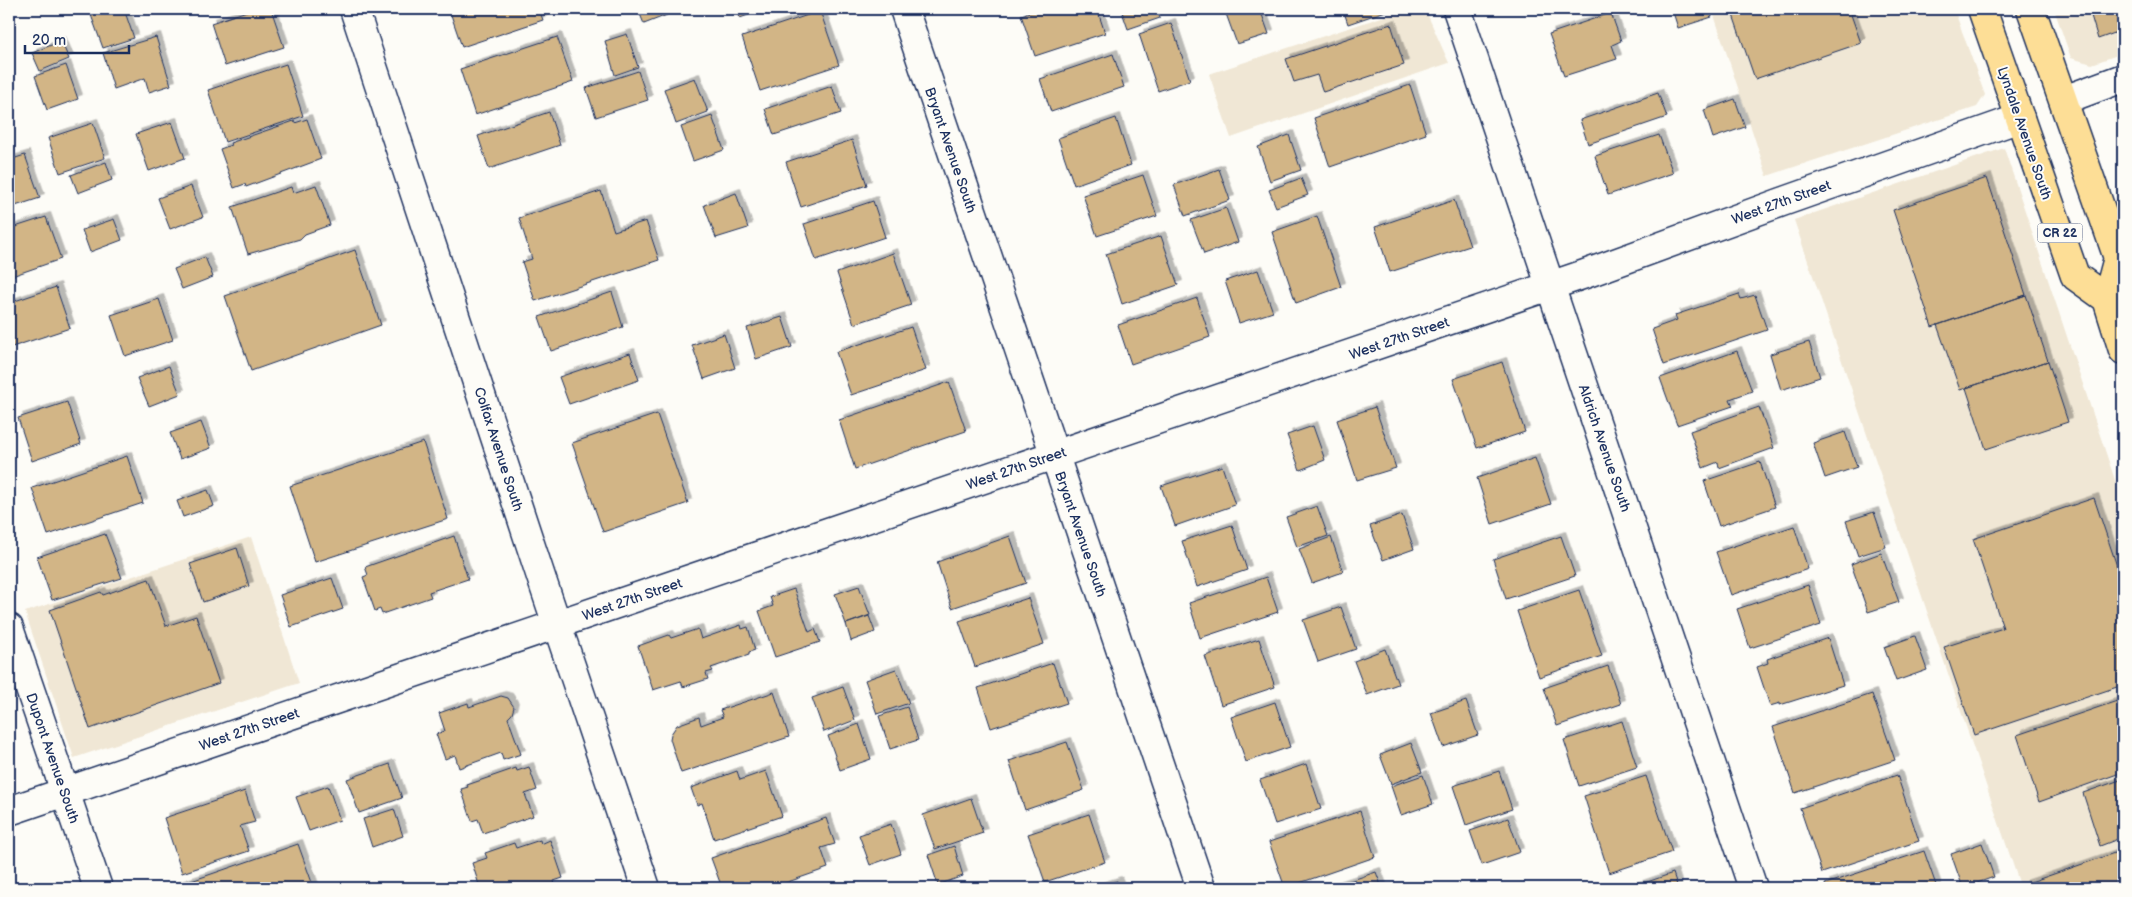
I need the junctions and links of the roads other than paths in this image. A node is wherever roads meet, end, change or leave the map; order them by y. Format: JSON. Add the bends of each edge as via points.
{"nodes":[{"id":1,"x":354,"y":9,"type":"edge"},
{"id":2,"x":904,"y":9,"type":"edge"},
{"id":3,"x":1457,"y":9,"type":"edge"},
{"id":4,"x":1982,"y":9,"type":"edge"},
{"id":5,"x":2032,"y":9,"type":"edge"},
{"id":6,"x":2123,"y":78,"type":"edge"},
{"id":7,"x":2064,"y":100,"type":"junction"},
{"id":8,"x":2020,"y":118,"type":"junction"},
{"id":9,"x":1551,"y":285,"type":"junction"},
{"id":10,"x":2107,"y":299,"type":"junction"},
{"id":11,"x":2123,"y":350,"type":"edge"},
{"id":12,"x":1054,"y":455,"type":"junction"},
{"id":13,"x":558,"y":624,"type":"junction"},
{"id":14,"x":9,"y":628,"type":"edge"},
{"id":15,"x":65,"y":792,"type":"junction"},
{"id":16,"x":9,"y":811,"type":"edge"},
{"id":17,"x":98,"y":888,"type":"edge"},
{"id":18,"x":646,"y":888,"type":"edge"},
{"id":19,"x":1201,"y":888,"type":"edge"},
{"id":20,"x":1753,"y":888,"type":"edge"}],
"edges":[{"from":1,"to":13,"type":"street","name":"Colfax Avenue South"},
{"from":2,"to":12,"type":"street","name":"Bryant Avenue South"},
{"from":3,"to":9,"type":"street","name":"Aldrich Avenue South"},
{"from":4,"to":8,"type":"main road","name":"Lyndale Avenue South","number":"CR 22"},
{"from":5,"to":7,"type":"main road"},
{"from":6,"to":7,"type":"street"},
{"from":7,"to":10,"type":"main road","via":[[2118,258]]},
{"from":8,"to":9,"type":"street","name":"West 27th Street"},
{"from":8,"to":10,"type":"main road","name":"Lyndale Avenue South","number":"CR 22","via":[[2075,276]]},
{"from":9,"to":12,"type":"street","name":"West 27th Street"},
{"from":9,"to":20,"type":"street","name":"Aldrich Avenue South"},
{"from":10,"to":11,"type":"main road"},
{"from":12,"to":13,"type":"street","name":"West 27th Street"},
{"from":12,"to":19,"type":"street","name":"Bryant Avenue South"},
{"from":13,"to":15,"type":"street","name":"West 27th Street"},
{"from":13,"to":18,"type":"street","name":"Colfax Avenue South"},
{"from":14,"to":15,"type":"street","name":"Dupont Avenue South"},
{"from":15,"to":16,"type":"street","name":"West 27th Street"},
{"from":15,"to":17,"type":"street","name":"Dupont Avenue South"}]}
